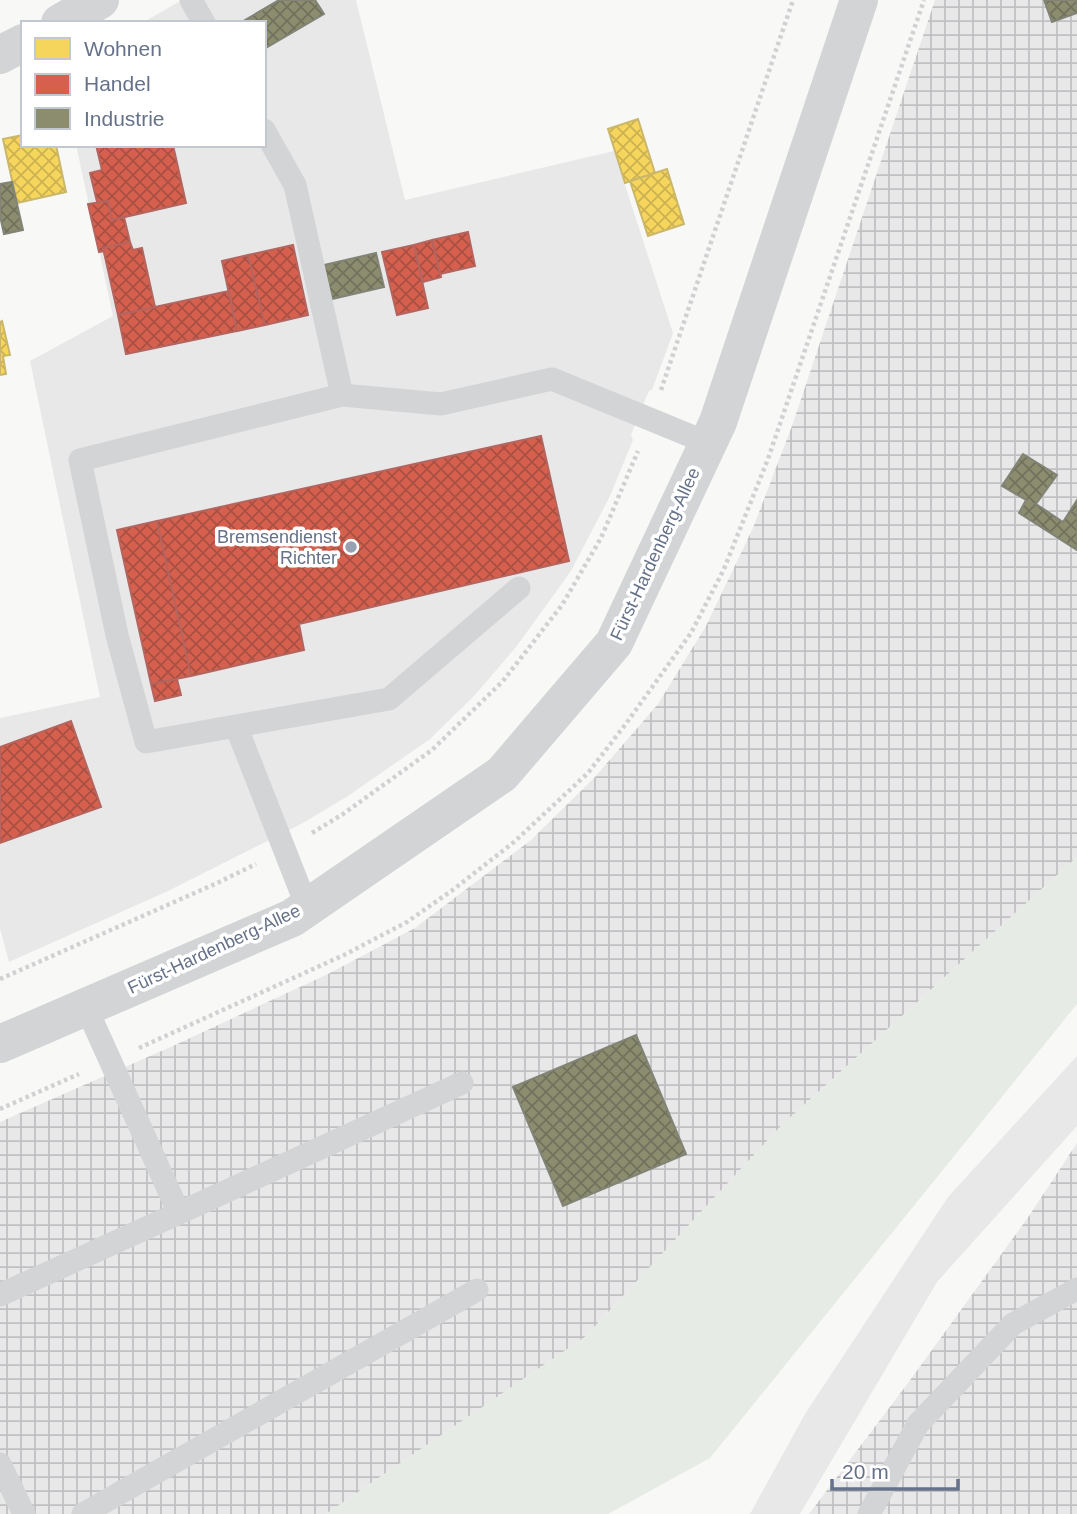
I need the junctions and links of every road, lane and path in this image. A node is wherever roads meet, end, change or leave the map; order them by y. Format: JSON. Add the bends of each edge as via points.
{"nodes":[{"id":1,"x":100,"y":0,"type":"edge"},
{"id":2,"x":191,"y":0,"type":"edge"},
{"id":3,"x":859,"y":0,"type":"edge"},
{"id":4,"x":63,"y":21,"type":"edge"},
{"id":5,"x":203,"y":21,"type":"edge"},
{"id":6,"x":21,"y":44,"type":"edge"},
{"id":7,"x":0,"y":55,"type":"edge"},
{"id":8,"x":266,"y":134,"type":"edge"},
{"id":9,"x":342,"y":395,"type":"junction"},
{"id":10,"x":708,"y":443,"type":"junction"},
{"id":11,"x":519,"y":588,"type":"dead end"},
{"id":12,"x":236,"y":726,"type":"junction"},
{"id":13,"x":307,"y":907,"type":"junction"},
{"id":14,"x":86,"y":1007,"type":"junction"},
{"id":15,"x":0,"y":1044,"type":"edge"},
{"id":16,"x":462,"y":1083,"type":"dead end"},
{"id":17,"x":179,"y":1213,"type":"junction"},
{"id":18,"x":1077,"y":1289,"type":"edge"},
{"id":19,"x":477,"y":1290,"type":"dead end"},
{"id":20,"x":0,"y":1295,"type":"edge"},
{"id":21,"x":0,"y":1464,"type":"edge"},
{"id":22,"x":24,"y":1514,"type":"edge"},
{"id":23,"x":83,"y":1514,"type":"edge"},
{"id":24,"x":869,"y":1514,"type":"edge"}],
"edges":[{"from":1,"to":4,"type":"street"},
{"from":2,"to":5,"type":"lane"},
{"from":3,"to":10,"type":"street","name":"Fürst-Hardenberg-Allee"},
{"from":6,"to":7,"type":"street"},
{"from":8,"to":9,"type":"lane","via":[[295,185]]},
{"from":9,"to":10,"type":"lane","via":[[441,404],[552,379]]},
{"from":9,"to":12,"type":"lane","via":[[80,460],[117,635],[146,742]]},
{"from":10,"to":13,"type":"street","name":"Fürst-Hardenberg-Allee","via":[[614,643],[502,774]]},
{"from":11,"to":12,"type":"lane","via":[[389,699]]},
{"from":12,"to":13,"type":"lane"},
{"from":13,"to":14,"type":"street","name":"Fürst-Hardenberg-Allee","via":[[292,918]]},
{"from":14,"to":15,"type":"street","name":"Fürst-Hardenberg-Allee"},
{"from":14,"to":17,"type":"lane"},
{"from":16,"to":17,"type":"lane"},
{"from":17,"to":20,"type":"lane"},
{"from":18,"to":24,"type":"lane","via":[[1013,1324],[918,1424]]},
{"from":19,"to":23,"type":"lane"},
{"from":21,"to":22,"type":"lane"}]}
